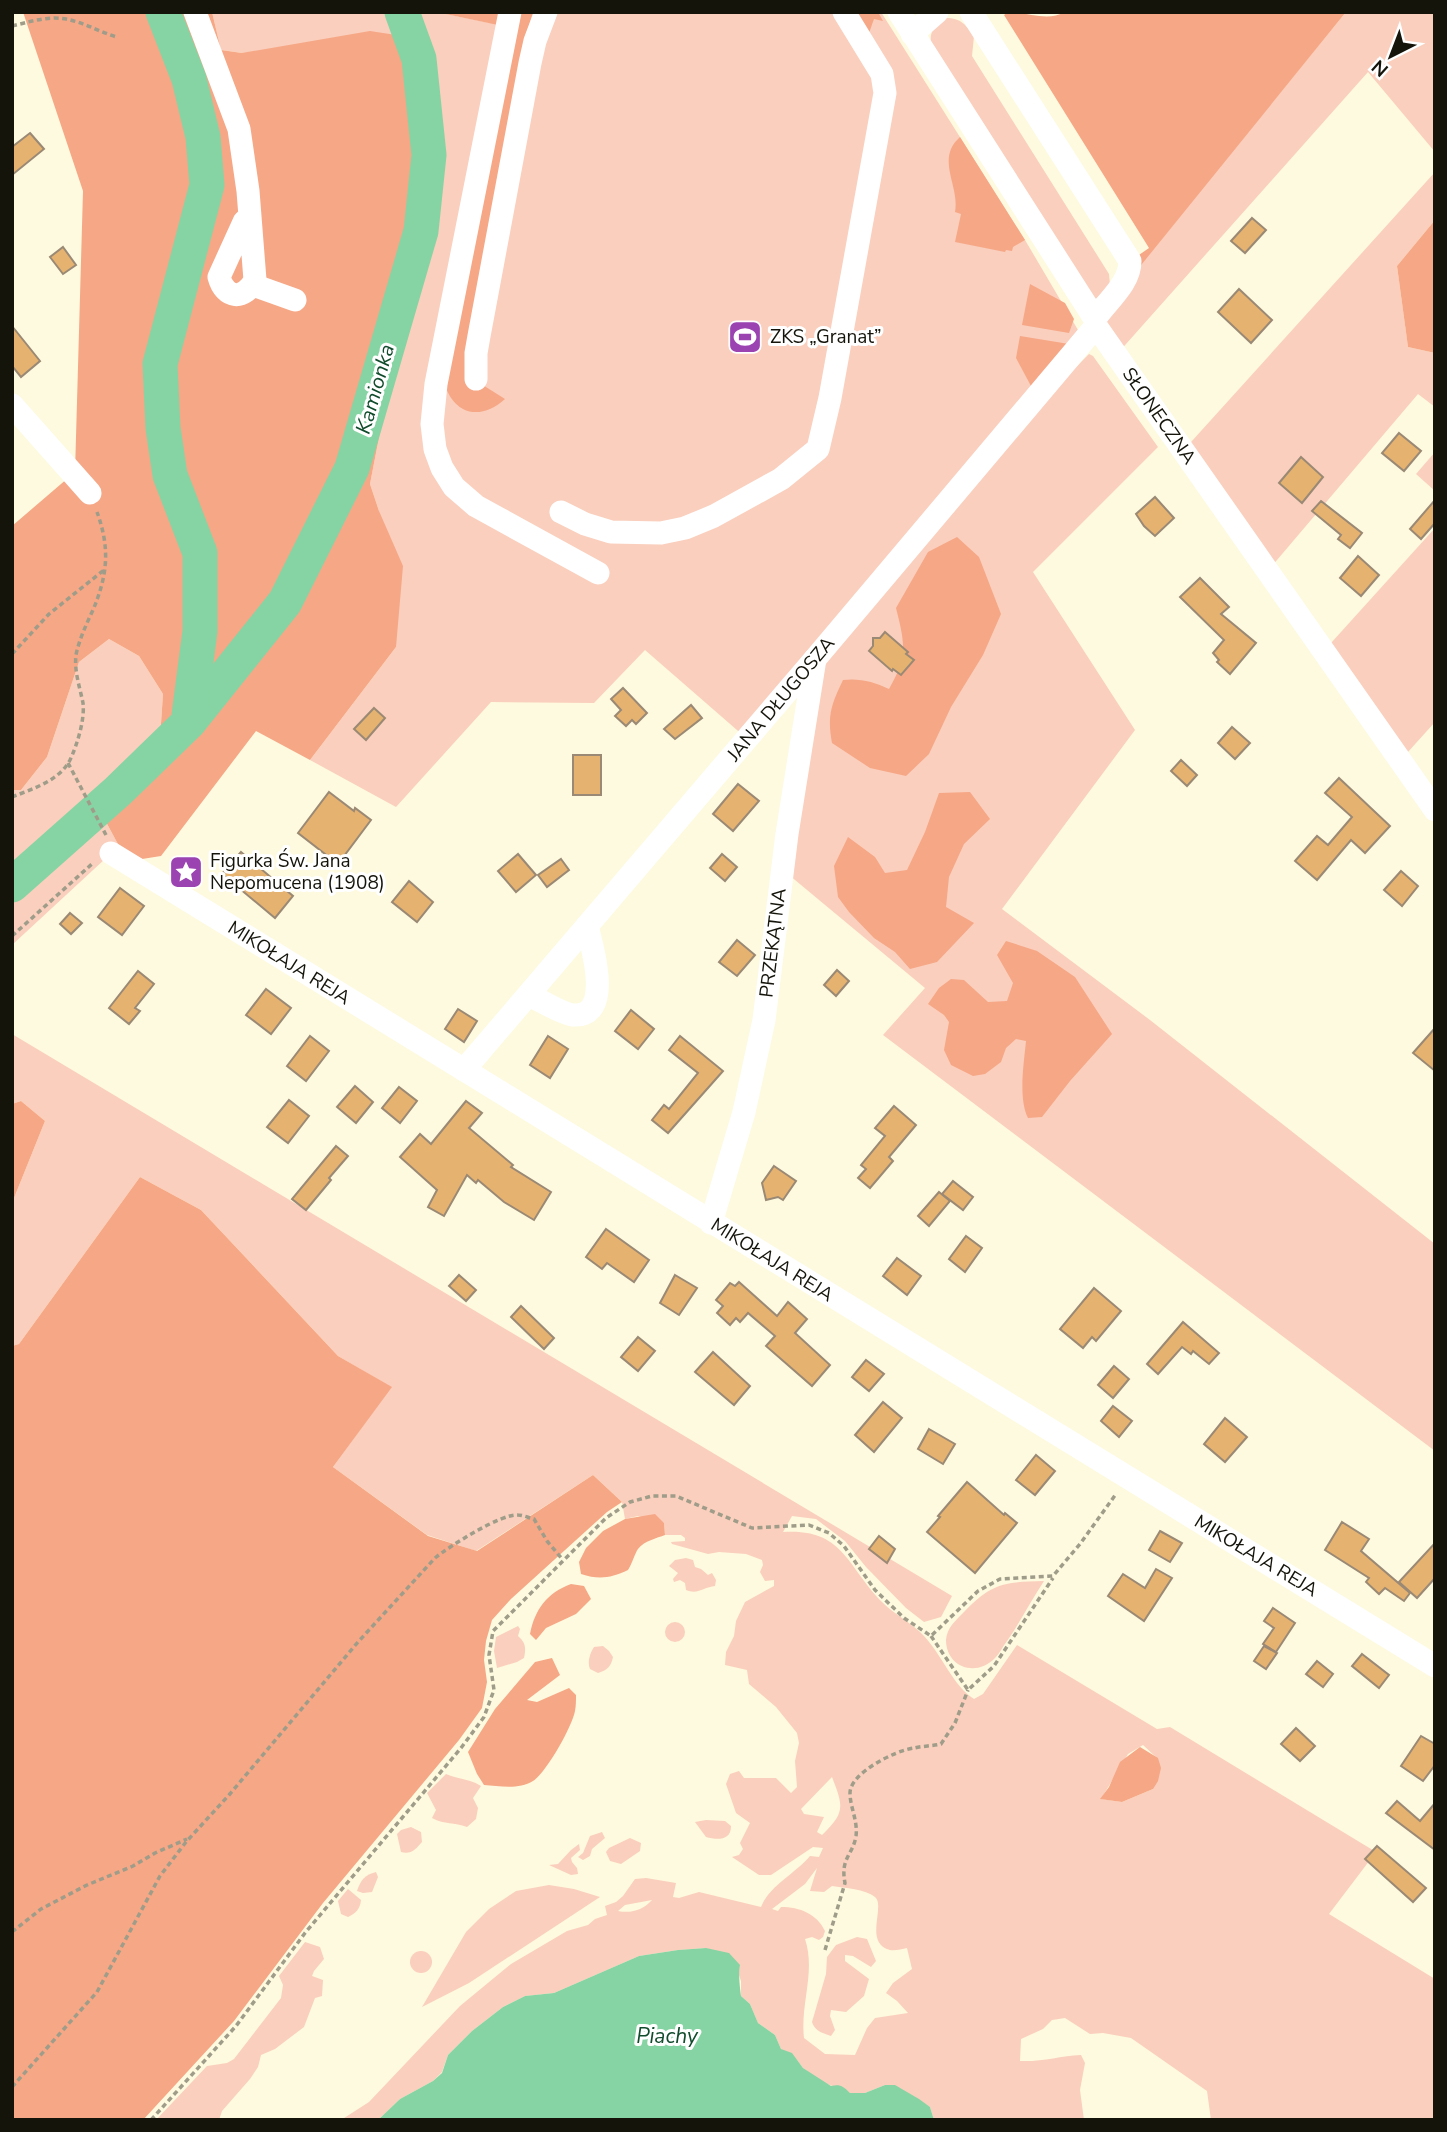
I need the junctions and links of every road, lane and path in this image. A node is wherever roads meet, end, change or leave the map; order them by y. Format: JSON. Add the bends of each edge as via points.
{"nodes":[{"id":1,"x":195,"y":12,"type":"edge"},
{"id":2,"x":510,"y":12,"type":"edge"},
{"id":3,"x":544,"y":12,"type":"edge"},
{"id":4,"x":844,"y":12,"type":"edge"},
{"id":5,"x":898,"y":12,"type":"edge"},
{"id":6,"x":937,"y":12,"type":"edge"},
{"id":7,"x":971,"y":12,"type":"edge"},
{"id":8,"x":12,"y":26,"type":"edge"},
{"id":9,"x":912,"y":34,"type":"junction"},
{"id":10,"x":117,"y":37,"type":"dead end"},
{"id":11,"x":249,"y":217,"type":"junction"},
{"id":12,"x":253,"y":285,"type":"junction"},
{"id":13,"x":295,"y":300,"type":"dead end"},
{"id":14,"x":1096,"y":322,"type":"junction"},
{"id":15,"x":476,"y":379,"type":"dead end"},
{"id":16,"x":12,"y":405,"type":"edge"},
{"id":17,"x":90,"y":493,"type":"joint"},
{"id":18,"x":561,"y":512,"type":"dead end"},
{"id":19,"x":105,"y":569,"type":"junction"},
{"id":20,"x":598,"y":573,"type":"dead end"},
{"id":21,"x":12,"y":654,"type":"edge"},
{"id":22,"x":815,"y":659,"type":"junction"},
{"id":23,"x":68,"y":763,"type":"junction"},
{"id":24,"x":12,"y":797,"type":"edge"},
{"id":25,"x":1435,"y":810,"type":"edge"},
{"id":26,"x":109,"y":845,"type":"junction"},
{"id":27,"x":587,"y":926,"type":"junction"},
{"id":28,"x":12,"y":936,"type":"edge"},
{"id":29,"x":529,"y":995,"type":"junction"},
{"id":30,"x":464,"y":1070,"type":"junction"},
{"id":31,"x":711,"y":1223,"type":"junction"},
{"id":32,"x":1127,"y":1478,"type":"junction"},
{"id":33,"x":563,"y":1560,"type":"junction"},
{"id":34,"x":1053,"y":1576,"type":"junction"},
{"id":35,"x":931,"y":1636,"type":"junction"},
{"id":36,"x":1435,"y":1666,"type":"edge"},
{"id":37,"x":968,"y":1690,"type":"junction"},
{"id":38,"x":189,"y":1838,"type":"junction"},
{"id":39,"x":12,"y":1931,"type":"edge"},
{"id":40,"x":825,"y":1950,"type":"dead end"},
{"id":41,"x":12,"y":2087,"type":"edge"},
{"id":42,"x":150,"y":2120,"type":"edge"}],
"edges":[{"from":1,"to":11,"type":"street","via":[[239,129]]},
{"from":2,"to":20,"type":"street","via":[[436,384],[435,449],[454,487],[470,501]]},
{"from":3,"to":15,"type":"street","via":[[479,336]]},
{"from":4,"to":18,"type":"street","via":[[882,74],[885,93],[818,449],[781,479],[685,528],[661,533],[611,532]]},
{"from":5,"to":9,"type":"street","name":"SŁONECZNA"},
{"from":6,"to":9,"type":"street"},
{"from":7,"to":14,"type":"street","name":"JANA DŁUGOSZA","via":[[1130,261],[1128,274]]},
{"from":8,"to":10,"type":"path","via":[[54,17]]},
{"from":9,"to":14,"type":"street","name":"SŁONECZNA"},
{"from":11,"to":12,"type":"street","via":[[256,275]]},
{"from":11,"to":12,"type":"street","via":[[219,277],[233,294],[244,293]]},
{"from":12,"to":13,"type":"street"},
{"from":14,"to":22,"type":"street","name":"JANA DŁUGOSZA"},
{"from":14,"to":25,"type":"street","name":"SŁONECZNA"},
{"from":16,"to":17,"type":"street"},
{"from":17,"to":19,"type":"path","via":[[105,541]]},
{"from":19,"to":21,"type":"path","via":[[49,614]]},
{"from":19,"to":23,"type":"path","via":[[76,658],[83,706]]},
{"from":22,"to":27,"type":"street","name":"JANA DŁUGOSZA"},
{"from":22,"to":31,"type":"street","name":"PRZEKĄTNA","via":[[764,1020],[744,1112]]},
{"from":23,"to":24,"type":"path","via":[[43,784]]},
{"from":23,"to":26,"type":"path"},
{"from":26,"to":28,"type":"path"},
{"from":26,"to":30,"type":"street","name":"MIKOŁAJA REJA"},
{"from":27,"to":29,"type":"street","name":"JANA DŁUGOSZA"},
{"from":27,"to":29,"type":"street","via":[[598,985],[590,1010],[570,1015]]},
{"from":29,"to":30,"type":"street","name":"JANA DŁUGOSZA"},
{"from":30,"to":31,"type":"street","name":"MIKOŁAJA REJA"},
{"from":31,"to":32,"type":"street","name":"MIKOŁAJA REJA"},
{"from":32,"to":34,"type":"path"},
{"from":32,"to":36,"type":"street","name":"MIKOŁAJA REJA"},
{"from":33,"to":35,"type":"path","via":[[606,1518],[631,1502],[676,1496],[752,1528],[809,1525],[829,1533],[844,1546],[875,1590]]},
{"from":33,"to":38,"type":"path","via":[[534,1520],[516,1514],[446,1549],[358,1642]]},
{"from":33,"to":42,"type":"path","via":[[493,1631],[489,1655],[494,1690],[484,1717],[305,1934],[236,2026]]},
{"from":34,"to":35,"type":"path","via":[[1000,1579],[978,1591]]},
{"from":34,"to":37,"type":"path","via":[[994,1667]]},
{"from":35,"to":37,"type":"path"},
{"from":37,"to":40,"type":"path","via":[[956,1723],[941,1744],[890,1755],[853,1782],[850,1793],[856,1838],[845,1861],[845,1883]]},
{"from":38,"to":39,"type":"path","via":[[41,1909]]},
{"from":38,"to":41,"type":"path","via":[[160,1876],[97,1992]]}]}
